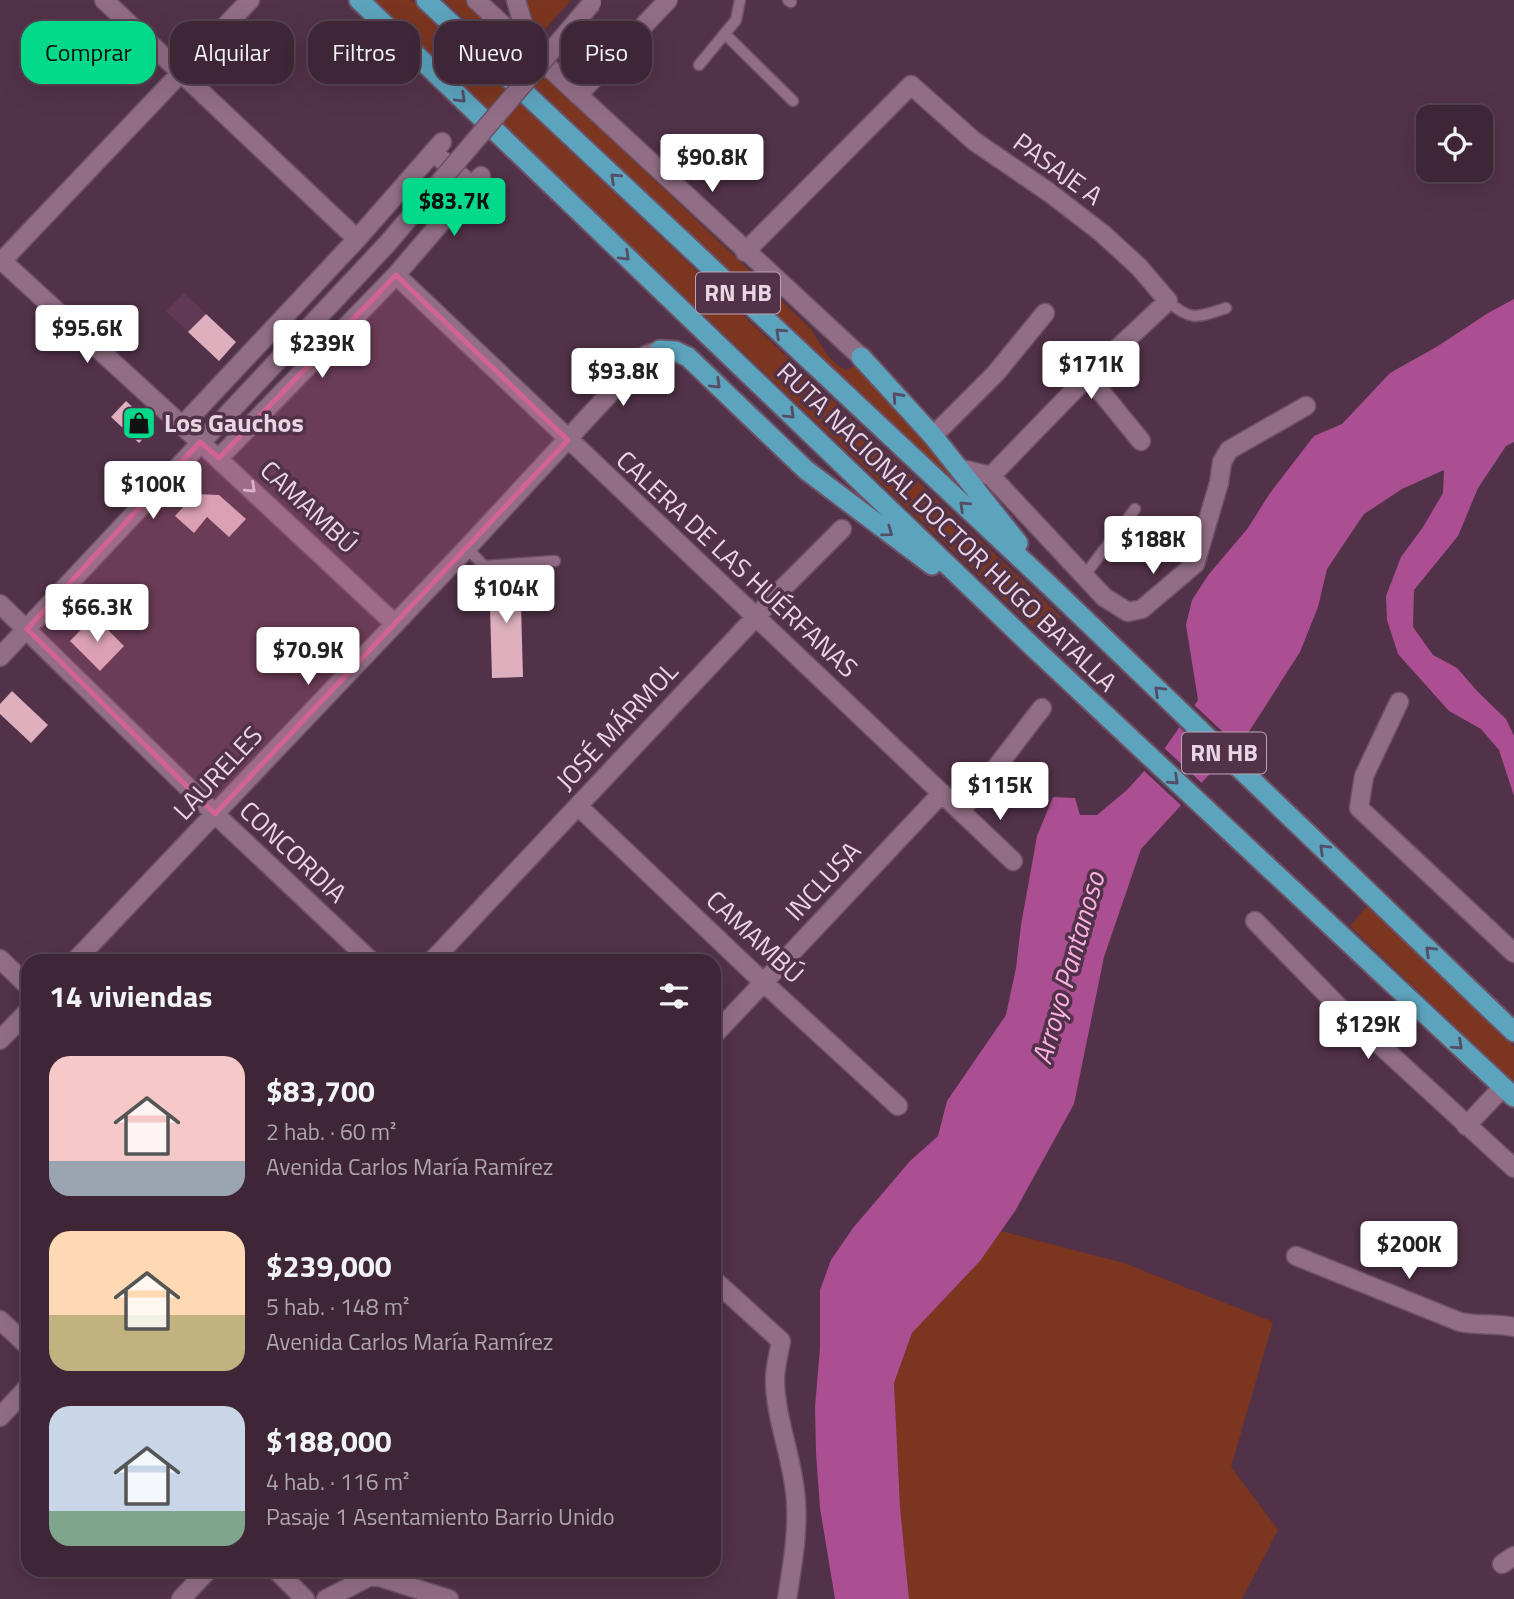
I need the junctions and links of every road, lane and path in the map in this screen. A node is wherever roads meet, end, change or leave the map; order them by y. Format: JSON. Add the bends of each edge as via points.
{"nodes":[{"id":1,"x":104,"y":0,"type":"edge"},
{"id":2,"x":250,"y":0,"type":"edge"},
{"id":3,"x":359,"y":0,"type":"edge"},
{"id":4,"x":426,"y":0,"type":"edge"},
{"id":5,"x":476,"y":0,"type":"edge"},
{"id":6,"x":516,"y":0,"type":"edge"},
{"id":7,"x":668,"y":0,"type":"edge"},
{"id":8,"x":740,"y":0,"type":"edge"},
{"id":9,"x":593,"y":1,"type":"edge"},
{"id":10,"x":230,"y":21,"type":"edge"},
{"id":11,"x":499,"y":21,"type":"edge"},
{"id":12,"x":522,"y":21,"type":"edge"},
{"id":13,"x":725,"y":34,"type":"junction"},
{"id":14,"x":170,"y":61,"type":"edge"},
{"id":15,"x":699,"y":65,"type":"dead end"},
{"id":16,"x":547,"y":66,"type":"edge"},
{"id":17,"x":171,"y":84,"type":"edge"},
{"id":18,"x":195,"y":84,"type":"edge"},
{"id":19,"x":578,"y":95,"type":"junction"},
{"id":20,"x":793,"y":102,"type":"dead end"},
{"id":21,"x":357,"y":239,"type":"junction"},
{"id":22,"x":745,"y":252,"type":"junction"},
{"id":23,"x":1,"y":261,"type":"edge"},
{"id":24,"x":396,"y":275,"type":"junction"},
{"id":25,"x":1168,"y":301,"type":"junction"},
{"id":26,"x":1226,"y":308,"type":"dead end"},
{"id":27,"x":1045,"y":313,"type":"dead end"},
{"id":28,"x":660,"y":350,"type":"joint"},
{"id":29,"x":861,"y":357,"type":"joint"},
{"id":30,"x":1088,"y":376,"type":"junction"},
{"id":31,"x":1306,"y":406,"type":"dead end"},
{"id":32,"x":182,"y":426,"type":"junction"},
{"id":33,"x":933,"y":436,"type":"junction"},
{"id":34,"x":568,"y":440,"type":"junction"},
{"id":35,"x":201,"y":442,"type":"junction"},
{"id":36,"x":1141,"y":442,"type":"dead end"},
{"id":37,"x":219,"y":458,"type":"junction"},
{"id":38,"x":958,"y":468,"type":"junction"},
{"id":39,"x":991,"y":476,"type":"junction"},
{"id":40,"x":1135,"y":509,"type":"dead end"},
{"id":41,"x":842,"y":529,"type":"dead end"},
{"id":42,"x":467,"y":548,"type":"junction"},
{"id":43,"x":555,"y":561,"type":"dead end"},
{"id":44,"x":1084,"y":576,"type":"junction"},
{"id":45,"x":1050,"y":586,"type":"junction"},
{"id":46,"x":0,"y":604,"type":"edge"},
{"id":47,"x":755,"y":617,"type":"junction"},
{"id":48,"x":395,"y":624,"type":"junction"},
{"id":49,"x":26,"y":629,"type":"junction"},
{"id":50,"x":1016,"y":630,"type":"junction"},
{"id":51,"x":0,"y":657,"type":"edge"},
{"id":52,"x":1399,"y":702,"type":"dead end"},
{"id":53,"x":1042,"y":708,"type":"dead end"},
{"id":54,"x":942,"y":793,"type":"junction"},
{"id":55,"x":578,"y":806,"type":"junction"},
{"id":56,"x":960,"y":811,"type":"junction"},
{"id":57,"x":215,"y":814,"type":"junction"},
{"id":58,"x":1013,"y":861,"type":"dead end"},
{"id":59,"x":1255,"y":921,"type":"dead end"},
{"id":60,"x":1514,"y":953,"type":"edge"},
{"id":61,"x":82,"y":954,"type":"edge"},
{"id":62,"x":364,"y":954,"type":"edge"},
{"id":63,"x":439,"y":954,"type":"edge"},
{"id":64,"x":0,"y":959,"type":"edge"},
{"id":65,"x":21,"y":979,"type":"edge"},
{"id":66,"x":763,"y":982,"type":"junction"},
{"id":67,"x":21,"y":1018,"type":"edge"},
{"id":68,"x":721,"y":1027,"type":"edge"},
{"id":69,"x":1514,"y":1032,"type":"edge"},
{"id":70,"x":0,"y":1040,"type":"edge"},
{"id":71,"x":1509,"y":1092,"type":"edge"},
{"id":72,"x":898,"y":1106,"type":"dead end"},
{"id":73,"x":1466,"y":1126,"type":"junction"},
{"id":74,"x":1514,"y":1168,"type":"edge"},
{"id":75,"x":1296,"y":1256,"type":"dead end"},
{"id":76,"x":721,"y":1286,"type":"edge"},
{"id":77,"x":0,"y":1320,"type":"edge"},
{"id":78,"x":1514,"y":1327,"type":"edge"},
{"id":79,"x":21,"y":1340,"type":"edge"},
{"id":80,"x":21,"y":1394,"type":"edge"},
{"id":81,"x":0,"y":1417,"type":"edge"},
{"id":82,"x":201,"y":1577,"type":"edge"},
{"id":83,"x":283,"y":1577,"type":"edge"},
{"id":84,"x":181,"y":1599,"type":"edge"},
{"id":85,"x":305,"y":1599,"type":"edge"},
{"id":86,"x":326,"y":1599,"type":"edge"},
{"id":87,"x":449,"y":1599,"type":"edge"},
{"id":88,"x":787,"y":1599,"type":"edge"}],
"edges":[{"from":1,"to":14,"type":"street"},
{"from":2,"to":10,"type":"street"},
{"from":3,"to":50,"type":"highway","name":"RUTA NACIONAL DOCTOR HUGO BATALLA","number":"RN HB","one_way":true},
{"from":45,"to":4,"type":"highway","name":"RUTA NACIONAL DOCTOR HUGO BATALLA","number":"RN HB","one_way":true},
{"from":5,"to":11,"type":"street"},
{"from":6,"to":12,"type":"street"},
{"from":7,"to":19,"type":"street"},
{"from":8,"to":13,"type":"lane","via":[[740,11]]},
{"from":9,"to":35,"type":"street","bridge":true,"via":[[387,244]]},
{"from":13,"to":15,"type":"lane"},
{"from":13,"to":20,"type":"lane"},
{"from":16,"to":19,"type":"street"},
{"from":17,"to":23,"type":"street"},
{"from":18,"to":21,"type":"street"},
{"from":19,"to":22,"type":"street"},
{"from":21,"to":24,"type":"street","via":[[438,147],[477,181]]},
{"from":21,"to":32,"type":"street"},
{"from":22,"to":25,"type":"street","name":"PASAJE A","via":[[911,85],[974,141],[1103,234]]},
{"from":22,"to":29,"type":"street"},
{"from":23,"to":32,"type":"street","name":"CAMAMBÚ"},
{"from":24,"to":34,"type":"street","name":"CALERA DE LAS HUÉRFANAS"},
{"from":24,"to":37,"type":"street"},
{"from":25,"to":26,"type":"lane","via":[[1180,313],[1198,318]]},
{"from":25,"to":30,"type":"street"},
{"from":27,"to":33,"type":"street","via":[[996,373]]},
{"from":28,"to":34,"type":"street","name":"LAURELES","via":[[646,355]]},
{"from":28,"to":50,"type":"highway","one_way":true,"via":[[688,357],[806,470]]},
{"from":33,"to":29,"type":"highway","one_way":true},
{"from":30,"to":36,"type":"street"},
{"from":30,"to":39,"type":"street"},
{"from":31,"to":44,"type":"street","via":[[1228,450],[1195,564],[1142,609],[1128,612],[1104,597]]},
{"from":32,"to":35,"type":"street","name":"CAMAMBÚ"},
{"from":33,"to":38,"type":"highway"},
{"from":34,"to":42,"type":"street","name":"LAURELES"},
{"from":34,"to":47,"type":"street","name":"CALERA DE LAS HUÉRFANAS"},
{"from":35,"to":37,"type":"street","name":"CAMAMBÚ"},
{"from":35,"to":49,"type":"street"},
{"from":37,"to":48,"type":"street","name":"CAMAMBÚ","one_way":true},
{"from":38,"to":39,"type":"street"},
{"from":38,"to":45,"type":"highway"},
{"from":39,"to":44,"type":"street"},
{"from":40,"to":44,"type":"lane"},
{"from":41,"to":47,"type":"street","name":"JOSÉ MÁRMOL"},
{"from":42,"to":43,"type":"lane","via":[[484,566]]},
{"from":42,"to":48,"type":"street","name":"LAURELES"},
{"from":69,"to":45,"type":"highway","name":"RUTA NACIONAL DOCTOR HUGO BATALLA","number":"RN HB","one_way":true},
{"from":46,"to":49,"type":"street","name":"CONCORDIA"},
{"from":47,"to":54,"type":"street","name":"CALERA DE LAS HUÉRFANAS"},
{"from":47,"to":55,"type":"street","name":"JOSÉ MÁRMOL"},
{"from":48,"to":57,"type":"street","name":"LAURELES"},
{"from":49,"to":51,"type":"street"},
{"from":49,"to":57,"type":"street","name":"CONCORDIA"},
{"from":50,"to":71,"type":"highway","name":"RUTA NACIONAL DOCTOR HUGO BATALLA","number":"RN HB","one_way":true},
{"from":52,"to":60,"type":"street","via":[[1364,776],[1359,808]]},
{"from":53,"to":56,"type":"street"},
{"from":54,"to":56,"type":"street","name":"CALERA DE LAS HUÉRFANAS"},
{"from":54,"to":66,"type":"street","name":"INCLUSA"},
{"from":55,"to":63,"type":"street","name":"JOSÉ MÁRMOL"},
{"from":55,"to":66,"type":"street","name":"CAMAMBÚ"},
{"from":56,"to":58,"type":"street","name":"CALERA DE LAS HUÉRFANAS"},
{"from":57,"to":61,"type":"street","name":"LAURELES"},
{"from":57,"to":62,"type":"street","name":"CONCORDIA"},
{"from":59,"to":73,"type":"street"},
{"from":64,"to":65,"type":"street"},
{"from":66,"to":68,"type":"street","name":"INCLUSA"},
{"from":66,"to":72,"type":"street","name":"CAMAMBÚ"},
{"from":67,"to":70,"type":"street"},
{"from":71,"to":73,"type":"street","name":"RUTA NACIONAL DOCTOR HUGO BATALLA"},
{"from":73,"to":74,"type":"street"},
{"from":75,"to":78,"type":"street","via":[[1460,1322]]},
{"from":76,"to":88,"type":"street","via":[[781,1341],[776,1391],[796,1502],[796,1545]]},
{"from":77,"to":79,"type":"street"},
{"from":80,"to":81,"type":"street"},
{"from":82,"to":84,"type":"street"},
{"from":83,"to":85,"type":"street"},
{"from":86,"to":87,"type":"street","via":[[369,1577]]}]}
